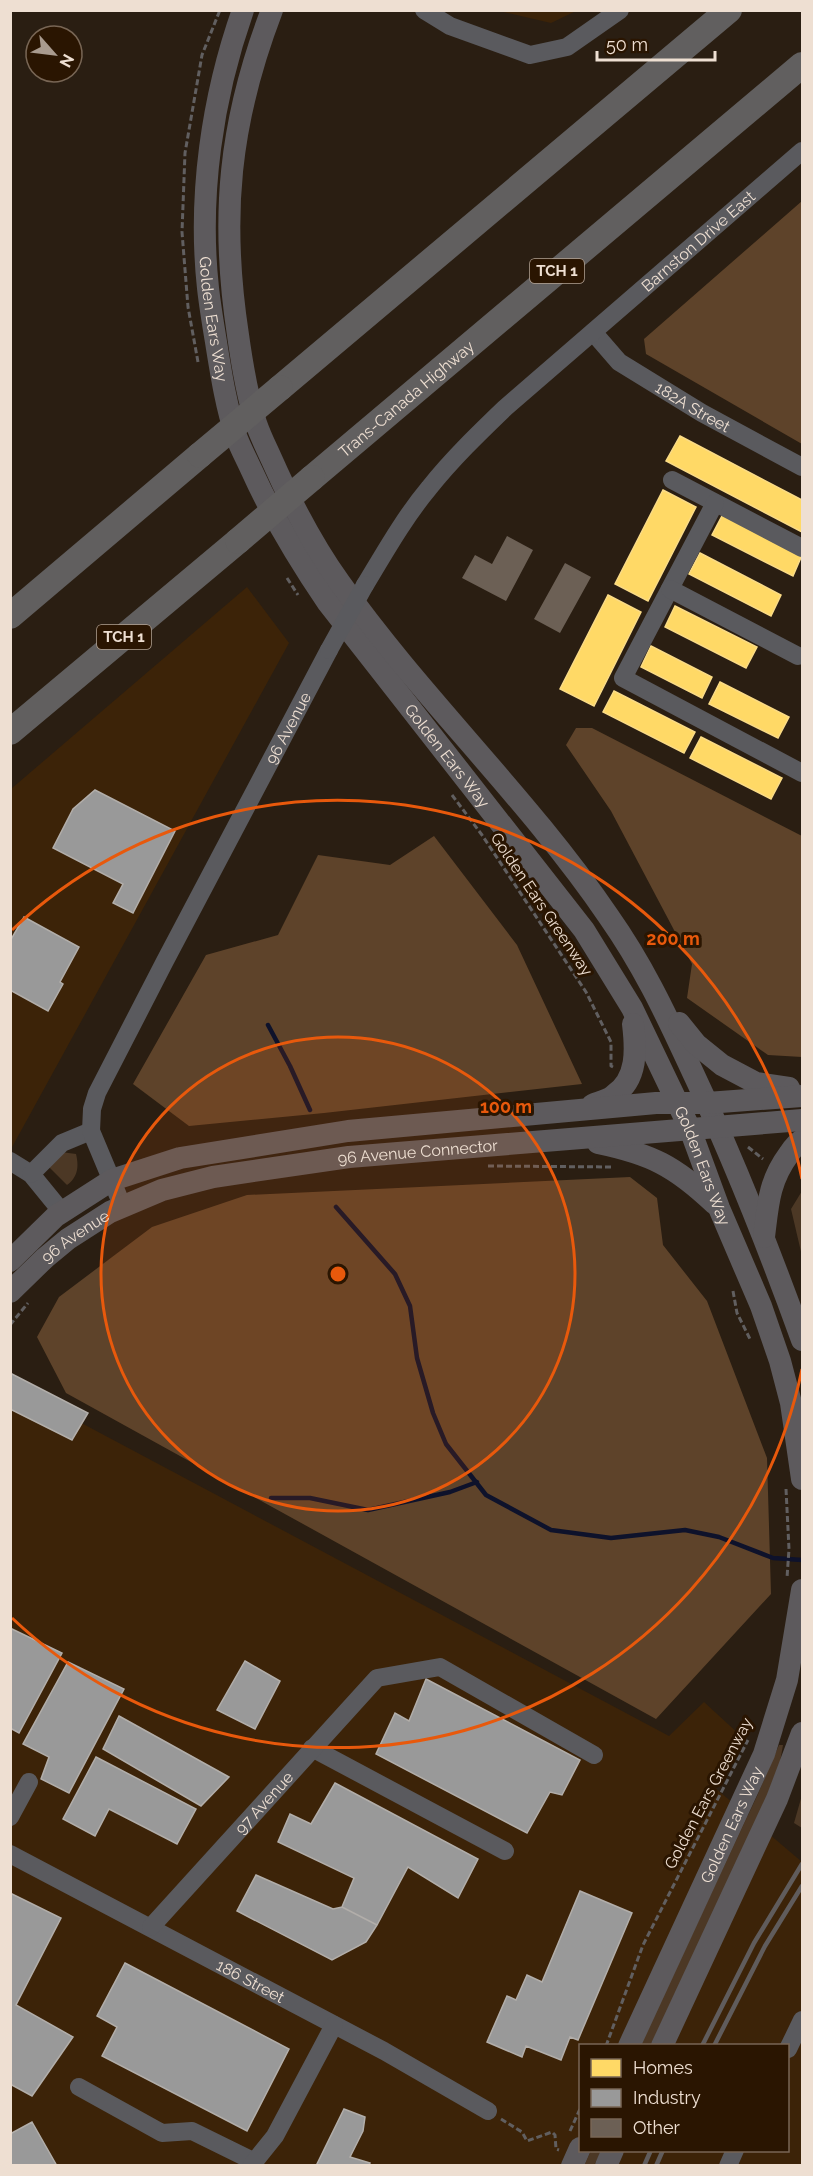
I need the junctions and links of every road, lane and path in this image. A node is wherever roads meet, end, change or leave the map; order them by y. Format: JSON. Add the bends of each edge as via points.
{"nodes":[{"id":1,"x":243,"y":10,"type":"edge"},
{"id":2,"x":272,"y":10,"type":"edge"},
{"id":3,"x":424,"y":10,"type":"edge"},
{"id":4,"x":620,"y":10,"type":"edge"},
{"id":5,"x":729,"y":10,"type":"edge"},
{"id":6,"x":802,"y":65,"type":"edge"},
{"id":7,"x":802,"y":151,"type":"edge"},
{"id":8,"x":593,"y":332,"type":"junction"},
{"id":9,"x":802,"y":467,"type":"edge"},
{"id":10,"x":672,"y":480,"type":"dead end"},
{"id":11,"x":715,"y":503,"type":"junction"},
{"id":12,"x":802,"y":548,"type":"edge"},
{"id":13,"x":670,"y":589,"type":"junction"},
{"id":14,"x":10,"y":616,"type":"edge"},
{"id":15,"x":798,"y":656,"type":"dead end"},
{"id":16,"x":10,"y":732,"type":"edge"},
{"id":17,"x":802,"y":773,"type":"edge"},
{"id":18,"x":448,"y":789,"type":"dead end"},
{"id":19,"x":657,"y":995,"type":"junction"},
{"id":20,"x":632,"y":1008,"type":"junction"},
{"id":21,"x":611,"y":1066,"type":"dead end"},
{"id":22,"x":802,"y":1090,"type":"edge"},
{"id":23,"x":802,"y":1096,"type":"edge"},
{"id":24,"x":677,"y":1103,"type":"junction"},
{"id":25,"x":707,"y":1103,"type":"junction"},
{"id":26,"x":578,"y":1111,"type":"junction"},
{"id":27,"x":802,"y":1120,"type":"edge"},
{"id":28,"x":717,"y":1127,"type":"junction"},
{"id":29,"x":690,"y":1129,"type":"junction"},
{"id":30,"x":91,"y":1131,"type":"junction"},
{"id":31,"x":576,"y":1138,"type":"junction"},
{"id":32,"x":802,"y":1140,"type":"edge"},
{"id":33,"x":748,"y":1147,"type":"dead end"},
{"id":34,"x":10,"y":1161,"type":"edge"},
{"id":35,"x":767,"y":1162,"type":"dead end"},
{"id":36,"x":483,"y":1166,"type":"dead end"},
{"id":37,"x":614,"y":1167,"type":"dead end"},
{"id":38,"x":32,"y":1174,"type":"junction"},
{"id":39,"x":112,"y":1180,"type":"junction"},
{"id":40,"x":122,"y":1205,"type":"junction"},
{"id":41,"x":719,"y":1208,"type":"junction"},
{"id":42,"x":62,"y":1212,"type":"junction"},
{"id":43,"x":763,"y":1238,"type":"junction"},
{"id":44,"x":10,"y":1261,"type":"edge"},
{"id":45,"x":732,"y":1290,"type":"dead end"},
{"id":46,"x":10,"y":1292,"type":"edge"},
{"id":47,"x":35,"y":1296,"type":"dead end"},
{"id":48,"x":10,"y":1325,"type":"edge"},
{"id":49,"x":802,"y":1340,"type":"edge"},
{"id":50,"x":753,"y":1343,"type":"dead end"},
{"id":51,"x":794,"y":1481,"type":"edge"},
{"id":52,"x":795,"y":1586,"type":"edge"},
{"id":53,"x":802,"y":1733,"type":"edge"},
{"id":54,"x":750,"y":1737,"type":"dead end"},
{"id":55,"x":312,"y":1748,"type":"junction"},
{"id":56,"x":594,"y":1755,"type":"dead end"},
{"id":57,"x":29,"y":1782,"type":"dead end"},
{"id":58,"x":10,"y":1817,"type":"edge"},
{"id":59,"x":505,"y":1851,"type":"dead end"},
{"id":60,"x":10,"y":1854,"type":"edge"},
{"id":61,"x":151,"y":1927,"type":"junction"},
{"id":62,"x":802,"y":2020,"type":"edge"},
{"id":63,"x":334,"y":2025,"type":"junction"},
{"id":64,"x":607,"y":2044,"type":"edge"},
{"id":65,"x":630,"y":2044,"type":"edge"},
{"id":66,"x":663,"y":2044,"type":"edge"},
{"id":67,"x":789,"y":2047,"type":"edge"},
{"id":68,"x":79,"y":2087,"type":"dead end"},
{"id":69,"x":488,"y":2111,"type":"joint"},
{"id":70,"x":613,"y":2152,"type":"edge"},
{"id":71,"x":735,"y":2152,"type":"edge"},
{"id":72,"x":571,"y":2155,"type":"edge"},
{"id":73,"x":252,"y":2163,"type":"edge"},
{"id":74,"x":606,"y":2166,"type":"edge"},
{"id":75,"x":728,"y":2166,"type":"edge"}],
"edges":[{"from":1,"to":20,"type":"main road","name":"Golden Ears Way","via":[[217,102],[205,217],[208,287],[236,436],[291,548],[328,603],[584,930]]},
{"from":2,"to":19,"type":"main road","name":"Golden Ears Way","via":[[241,109],[228,217],[231,288],[256,425],[308,533],[340,583],[576,872],[609,916]]},
{"from":3,"to":4,"type":"street","via":[[450,26],[530,55],[567,47]]},
{"from":5,"to":14,"type":"highway","bridge":true},
{"from":6,"to":16,"type":"highway","name":"Trans-Canada Highway","number":"TCH 1","bridge":true},
{"from":7,"to":8,"type":"street","name":"Barnston Drive East"},
{"from":8,"to":9,"type":"street","name":"182A Street","via":[[619,362]]},
{"from":8,"to":30,"type":"street","name":"96 Avenue","bridge":true,"via":[[465,446],[393,538],[329,650],[106,1075],[92,1109]]},
{"from":10,"to":11,"type":"street"},
{"from":11,"to":12,"type":"street"},
{"from":11,"to":13,"type":"street"},
{"from":13,"to":15,"type":"street"},
{"from":13,"to":17,"type":"street","via":[[623,678]]},
{"from":18,"to":21,"type":"path","name":"Golden Ears Greenway","via":[[586,992],[611,1042]]},
{"from":19,"to":22,"type":"main road","via":[[696,1044],[723,1065],[756,1083]]},
{"from":19,"to":25,"type":"main road","name":"Golden Ears Way"},
{"from":20,"to":24,"type":"main road","name":"Golden Ears Way"},
{"from":20,"to":26,"type":"main road","via":[[636,1049],[630,1075],[614,1096]]},
{"from":23,"to":25,"type":"main road","name":"96 Avenue Connector"},
{"from":24,"to":25,"type":"main road","name":"96 Avenue Connector"},
{"from":24,"to":26,"type":"main road","name":"96 Avenue Connector"},
{"from":24,"to":29,"type":"main road","name":"Golden Ears Way"},
{"from":25,"to":28,"type":"main road","name":"Golden Ears Way"},
{"from":26,"to":39,"type":"main road","name":"96 Avenue Connector","via":[[348,1131],[180,1158]]},
{"from":27,"to":28,"type":"main road","name":"96 Avenue Connector"},
{"from":28,"to":29,"type":"main road","name":"96 Avenue Connector"},
{"from":28,"to":43,"type":"main road","name":"Golden Ears Way"},
{"from":29,"to":31,"type":"main road","name":"96 Avenue Connector"},
{"from":29,"to":41,"type":"main road","name":"Golden Ears Way"},
{"from":30,"to":38,"type":"street","via":[[62,1143]]},
{"from":30,"to":39,"type":"street","name":"96 Avenue"},
{"from":31,"to":40,"type":"main road","name":"96 Avenue Connector","via":[[349,1157],[213,1177]]},
{"from":31,"to":41,"type":"main road","via":[[644,1155],[669,1166]]},
{"from":32,"to":43,"type":"main road","via":[[778,1169],[769,1195]]},
{"from":33,"to":35,"type":"path"},
{"from":34,"to":38,"type":"street"},
{"from":36,"to":37,"type":"path"},
{"from":38,"to":42,"type":"street"},
{"from":39,"to":40,"type":"street","name":"96 Avenue"},
{"from":39,"to":42,"type":"main road","name":"96 Avenue"},
{"from":40,"to":46,"type":"main road","name":"96 Avenue","via":[[68,1239]]},
{"from":41,"to":51,"type":"main road","name":"Golden Ears Way","via":[[780,1361],[799,1449]]},
{"from":42,"to":44,"type":"main road","name":"96 Avenue"},
{"from":43,"to":49,"type":"main road","name":"Golden Ears Way"},
{"from":45,"to":50,"type":"path","via":[[737,1313]]},
{"from":47,"to":48,"type":"path"},
{"from":51,"to":52,"type":"path","via":[[789,1549]]},
{"from":52,"to":65,"type":"main road","name":"Golden Ears Way","via":[[787,1680],[775,1723],[750,1788]]},
{"from":53,"to":66,"type":"main road","name":"Golden Ears Way","via":[[777,1799]]},
{"from":54,"to":64,"type":"path","name":"Golden Ears Greenway","via":[[643,1945]]},
{"from":55,"to":56,"type":"street","name":"97 Avenue","via":[[377,1678],[440,1667]]},
{"from":55,"to":59,"type":"street"},
{"from":55,"to":61,"type":"street","name":"97 Avenue"},
{"from":57,"to":58,"type":"street"},
{"from":60,"to":61,"type":"street","name":"186 Street"},
{"from":61,"to":63,"type":"street","name":"186 Street"},
{"from":62,"to":67,"type":"street"},
{"from":63,"to":69,"type":"street","name":"186 Street"},
{"from":63,"to":73,"type":"street","via":[[275,2136]]},
{"from":68,"to":73,"type":"street","via":[[162,2133],[192,2131]]},
{"from":69,"to":72,"type":"path","via":[[522,2132],[526,2141],[552,2132],[556,2149]]},
{"from":70,"to":74,"type":"main road"},
{"from":71,"to":75,"type":"street"}]}
